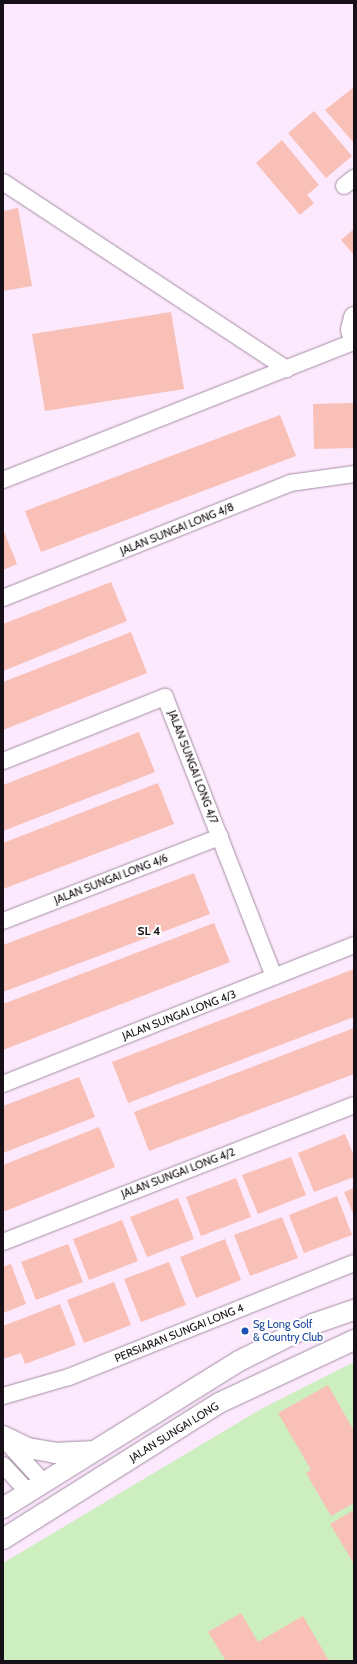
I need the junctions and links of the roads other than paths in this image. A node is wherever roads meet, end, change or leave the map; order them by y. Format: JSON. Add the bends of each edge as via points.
{"nodes":[{"id":1,"x":3,"y":182,"type":"edge"},
{"id":2,"x":354,"y":317,"type":"edge"},
{"id":3,"x":354,"y":341,"type":"edge"},
{"id":4,"x":287,"y":369,"type":"junction"},
{"id":5,"x":354,"y":474,"type":"edge"},
{"id":6,"x":3,"y":480,"type":"edge"},
{"id":7,"x":3,"y":598,"type":"edge"},
{"id":8,"x":3,"y":761,"type":"edge"},
{"id":9,"x":220,"y":837,"type":"junction"},
{"id":10,"x":3,"y":920,"type":"edge"},
{"id":11,"x":354,"y":945,"type":"edge"},
{"id":12,"x":274,"y":977,"type":"junction"},
{"id":13,"x":3,"y":1084,"type":"edge"},
{"id":14,"x":354,"y":1105,"type":"edge"},
{"id":15,"x":3,"y":1242,"type":"edge"},
{"id":16,"x":354,"y":1263,"type":"edge"},
{"id":17,"x":354,"y":1310,"type":"edge"},
{"id":18,"x":354,"y":1340,"type":"edge"},
{"id":19,"x":3,"y":1396,"type":"edge"},
{"id":20,"x":176,"y":1400,"type":"junction"},
{"id":21,"x":133,"y":1426,"type":"junction"},
{"id":22,"x":164,"y":1433,"type":"junction"},
{"id":23,"x":3,"y":1437,"type":"edge"},
{"id":24,"x":95,"y":1450,"type":"junction"},
{"id":25,"x":3,"y":1465,"type":"edge"},
{"id":26,"x":39,"y":1492,"type":"junction"},
{"id":27,"x":66,"y":1500,"type":"junction"},
{"id":28,"x":3,"y":1508,"type":"edge"},
{"id":29,"x":26,"y":1525,"type":"junction"},
{"id":30,"x":3,"y":1539,"type":"edge"}],
"edges":[{"from":1,"to":4,"type":"street"},
{"from":2,"to":3,"type":"street","via":[[351,330]]},
{"from":3,"to":4,"type":"street"},
{"from":4,"to":6,"type":"street"},
{"from":5,"to":7,"type":"street","name":"JALAN SUNGAI LONG 4/8","via":[[290,483]]},
{"from":8,"to":9,"type":"street","name":"JALAN SUNGAI LONG 4/7","via":[[165,697]]},
{"from":9,"to":10,"type":"street","name":"JALAN SUNGAI LONG 4/6"},
{"from":9,"to":12,"type":"street","name":"JALAN SUNGAI LONG 4/7"},
{"from":11,"to":12,"type":"street","name":"JALAN SUNGAI LONG 4/3"},
{"from":12,"to":13,"type":"street","name":"JALAN SUNGAI LONG 4/3"},
{"from":14,"to":15,"type":"street","name":"JALAN SUNGAI LONG 4/2"},
{"from":16,"to":19,"type":"street","name":"PERSIARAN SUNGAI LONG 4","via":[[69,1377]]},
{"from":17,"to":20,"type":"street","via":[[313,1324],[239,1361]]},
{"from":18,"to":22,"type":"street","name":"JALAN SUNGAI LONG","via":[[254,1384]]},
{"from":20,"to":21,"type":"street"},
{"from":20,"to":22,"type":"street"},
{"from":21,"to":22,"type":"street"},
{"from":21,"to":24,"type":"street"},
{"from":22,"to":27,"type":"street","name":"JALAN SUNGAI LONG"},
{"from":23,"to":24,"type":"street","via":[[28,1448],[55,1453]]},
{"from":23,"to":26,"type":"street"},
{"from":24,"to":26,"type":"street"},
{"from":25,"to":26,"type":"street"},
{"from":26,"to":27,"type":"street"},
{"from":26,"to":28,"type":"street"},
{"from":26,"to":29,"type":"street"},
{"from":27,"to":29,"type":"street","name":"JALAN SUNGAI LONG"},
{"from":29,"to":30,"type":"street","name":"JALAN SUNGAI LONG"}]}
